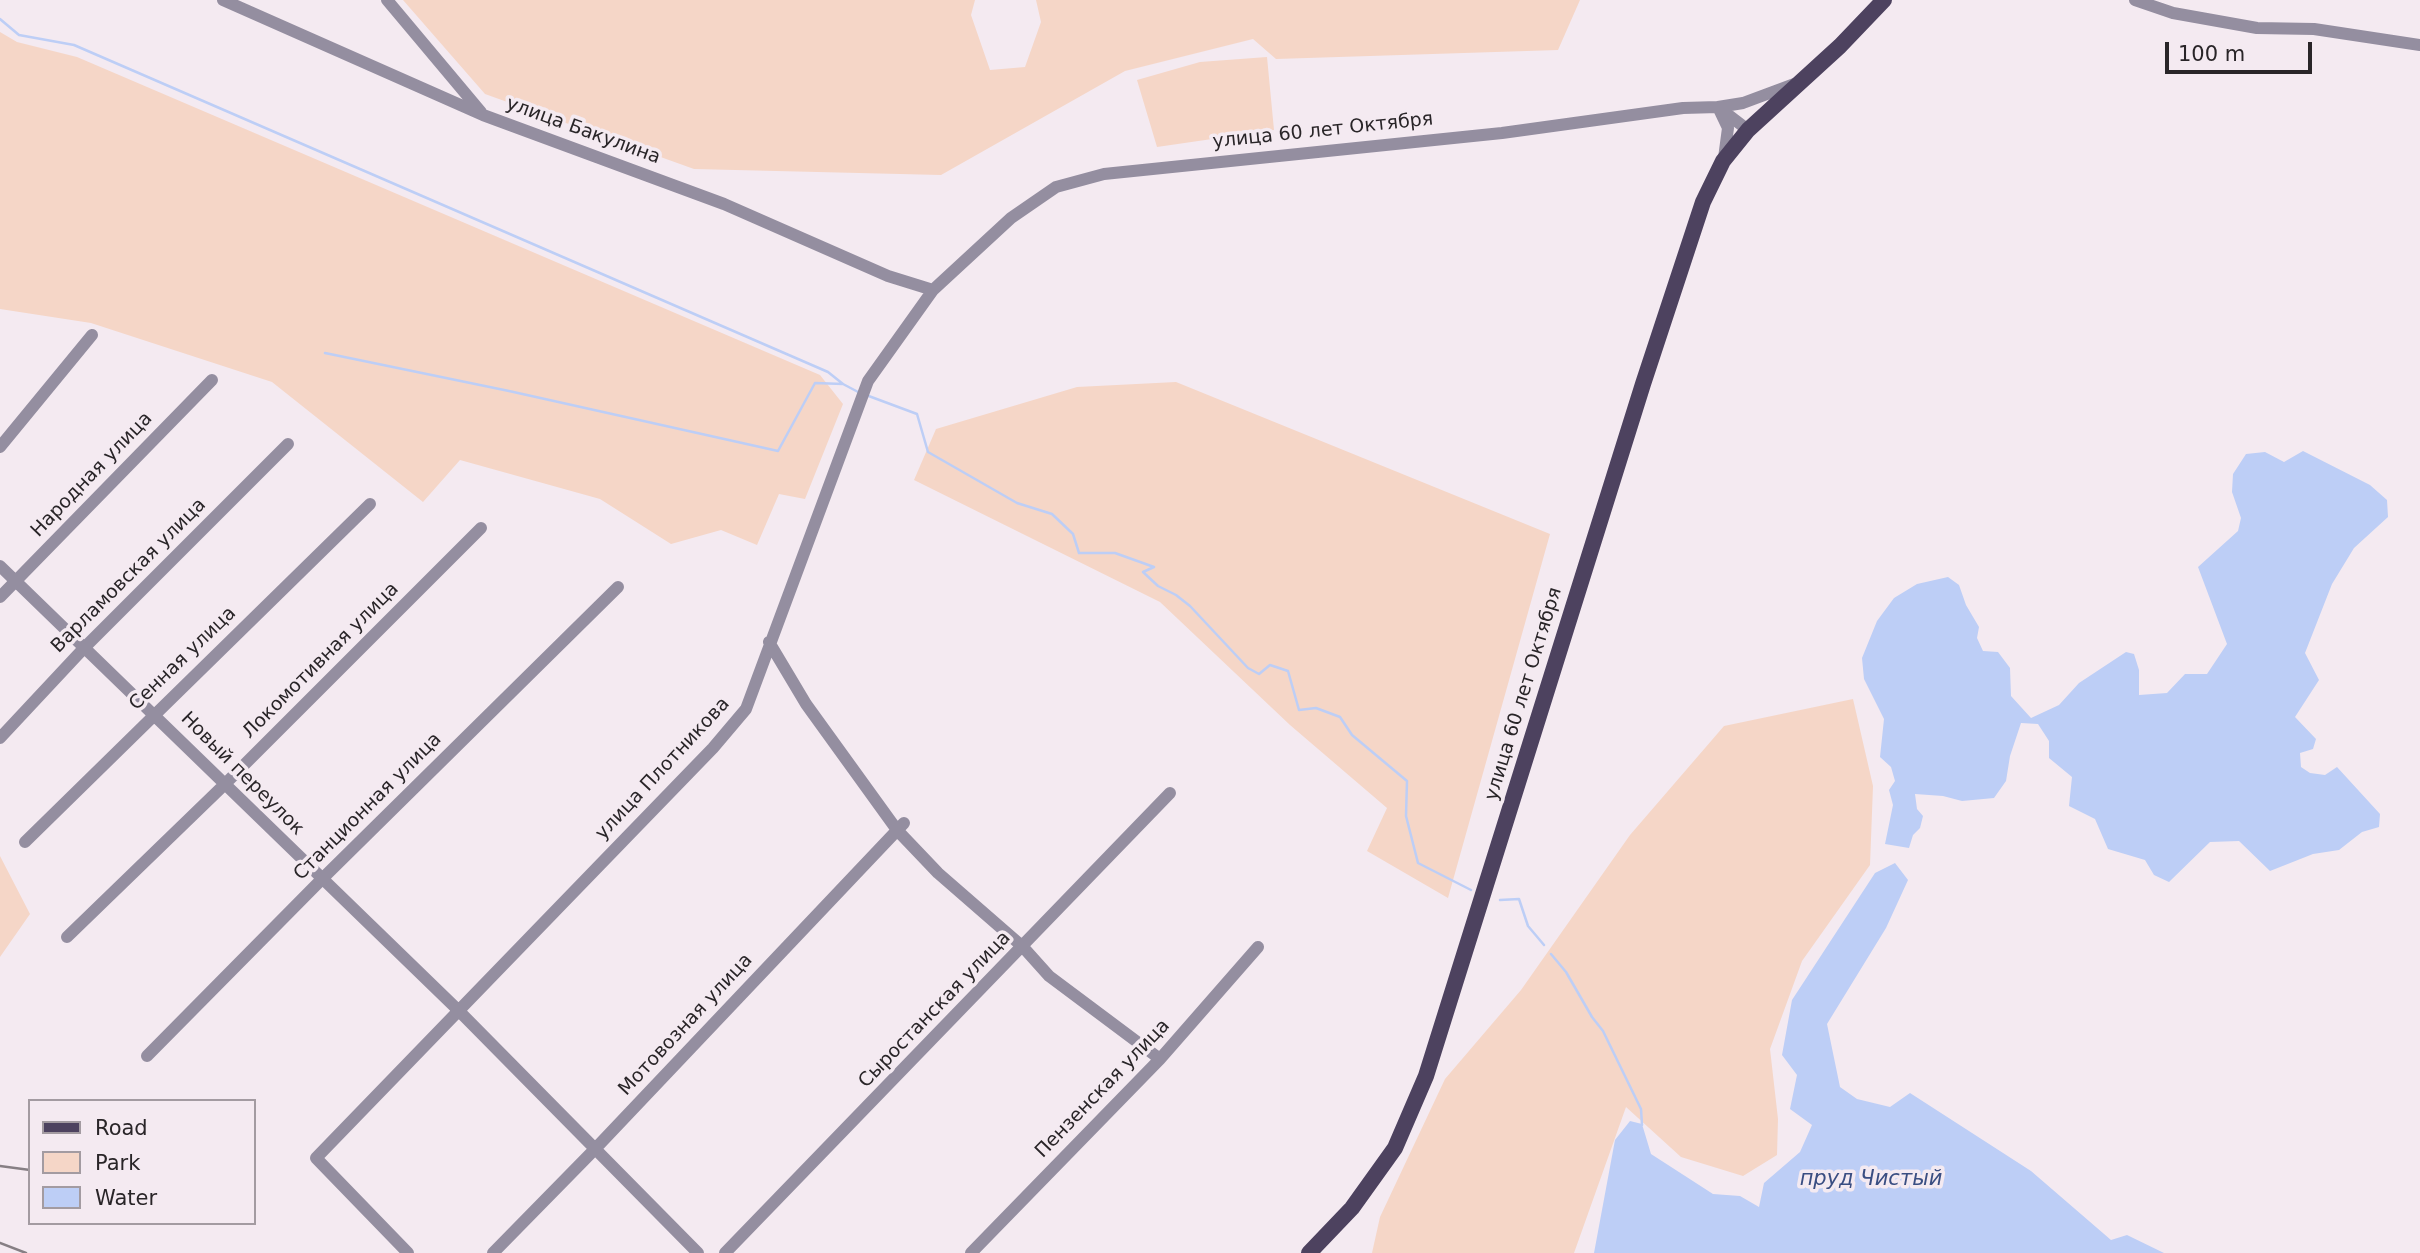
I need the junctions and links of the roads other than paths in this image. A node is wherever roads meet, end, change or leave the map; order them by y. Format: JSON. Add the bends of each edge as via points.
{"nodes":[{"id":1,"x":223,"y":0,"type":"edge"},
{"id":2,"x":387,"y":0,"type":"edge"},
{"id":3,"x":1884,"y":0,"type":"edge"},
{"id":4,"x":2135,"y":0,"type":"edge"},
{"id":5,"x":2420,"y":46,"type":"edge"},
{"id":6,"x":1801,"y":81,"type":"junction"},
{"id":7,"x":1718,"y":107,"type":"junction"},
{"id":8,"x":483,"y":115,"type":"junction"},
{"id":9,"x":1748,"y":130,"type":"junction"},
{"id":10,"x":1723,"y":161,"type":"junction"},
{"id":11,"x":933,"y":290,"type":"junction"},
{"id":12,"x":92,"y":335,"type":"dead end"},
{"id":13,"x":212,"y":380,"type":"dead end"},
{"id":14,"x":288,"y":444,"type":"dead end"},
{"id":15,"x":0,"y":447,"type":"edge"},
{"id":16,"x":370,"y":504,"type":"dead end"},
{"id":17,"x":481,"y":527,"type":"dead end"},
{"id":18,"x":0,"y":566,"type":"edge"},
{"id":19,"x":16,"y":580,"type":"junction"},
{"id":20,"x":618,"y":587,"type":"dead end"},
{"id":21,"x":0,"y":597,"type":"edge"},
{"id":22,"x":769,"y":642,"type":"junction"},
{"id":23,"x":85,"y":647,"type":"junction"},
{"id":24,"x":155,"y":713,"type":"junction"},
{"id":25,"x":0,"y":738,"type":"edge"},
{"id":26,"x":224,"y":785,"type":"junction"},
{"id":27,"x":1170,"y":793,"type":"dead end"},
{"id":28,"x":901,"y":827,"type":"junction"},
{"id":29,"x":25,"y":842,"type":"dead end"},
{"id":30,"x":322,"y":879,"type":"junction"},
{"id":31,"x":66,"y":937,"type":"dead end"},
{"id":32,"x":1023,"y":947,"type":"junction"},
{"id":33,"x":1258,"y":947,"type":"dead end"},
{"id":34,"x":458,"y":1010,"type":"junction"},
{"id":35,"x":147,"y":1056,"type":"dead end"},
{"id":36,"x":1160,"y":1059,"type":"junction"},
{"id":37,"x":595,"y":1149,"type":"junction"},
{"id":38,"x":408,"y":1253,"type":"edge"},
{"id":39,"x":493,"y":1253,"type":"edge"},
{"id":40,"x":698,"y":1253,"type":"edge"},
{"id":41,"x":725,"y":1253,"type":"edge"},
{"id":42,"x":971,"y":1253,"type":"edge"},
{"id":43,"x":1309,"y":1253,"type":"edge"}],
"edges":[{"from":1,"to":8,"type":"street","name":"улица Бакулина"},
{"from":2,"to":8,"type":"street"},
{"from":3,"to":6,"type":"main road","name":"улица 60 лет Октября"},
{"from":4,"to":5,"type":"street","via":[[2173,13],[2257,28],[2314,29]]},
{"from":6,"to":7,"type":"street","name":"улица 60 лет Октября","via":[[1755,100]]},
{"from":6,"to":9,"type":"main road","name":"улица 60 лет Октября"},
{"from":7,"to":9,"type":"street"},
{"from":7,"to":10,"type":"street","via":[[1728,128]]},
{"from":7,"to":11,"type":"street","name":"улица 60 лет Октября","via":[[1104,174],[1056,187],[1011,218]]},
{"from":8,"to":11,"type":"street","name":"улица Бакулина","via":[[724,204],[888,276]]},
{"from":9,"to":10,"type":"main road","name":"улица 60 лет Октября"},
{"from":10,"to":43,"type":"main road","name":"улица 60 лет Октября","via":[[1703,202],[1643,384],[1426,1076],[1395,1147],[1352,1208]]},
{"from":11,"to":22,"type":"street","name":"улица Плотникова","via":[[868,381]]},
{"from":12,"to":15,"type":"street"},
{"from":13,"to":19,"type":"street","name":"Народная улица"},
{"from":14,"to":23,"type":"street","name":"Варламовская улица"},
{"from":16,"to":24,"type":"street","name":"Сенная улица"},
{"from":17,"to":26,"type":"street","name":"Локомотивная улица"},
{"from":18,"to":19,"type":"street","name":"Новый переулок"},
{"from":19,"to":21,"type":"street","name":"Народная улица"},
{"from":19,"to":23,"type":"street","name":"Новый переулок"},
{"from":20,"to":30,"type":"street","name":"Станционная улица"},
{"from":22,"to":28,"type":"street","via":[[806,704]]},
{"from":22,"to":34,"type":"street","name":"улица Плотникова","via":[[747,709]]},
{"from":23,"to":24,"type":"street","name":"Новый переулок"},
{"from":23,"to":25,"type":"street","name":"Варламовская улица"},
{"from":24,"to":26,"type":"street","name":"Новый переулок"},
{"from":24,"to":29,"type":"street","name":"Сенная улица"},
{"from":26,"to":30,"type":"street","name":"Новый переулок"},
{"from":26,"to":31,"type":"street","name":"Локомотивная улица"},
{"from":27,"to":32,"type":"street","name":"Сыростанская улица"},
{"from":28,"to":32,"type":"street","via":[[938,873]]},
{"from":28,"to":37,"type":"street","name":"Мотовозная улица"},
{"from":30,"to":34,"type":"street","name":"Новый переулок"},
{"from":30,"to":35,"type":"street","name":"Станционная улица"},
{"from":32,"to":36,"type":"street","via":[[1049,976]]},
{"from":32,"to":41,"type":"street","name":"Сыростанская улица"},
{"from":33,"to":36,"type":"street","name":"Пензенская улица"},
{"from":34,"to":37,"type":"street","name":"Новый переулок"},
{"from":34,"to":38,"type":"street","name":"улица Плотникова","via":[[316,1158]]},
{"from":36,"to":42,"type":"street","name":"Пензенская улица"},
{"from":37,"to":39,"type":"street","name":"Мотовозная улица"},
{"from":37,"to":40,"type":"street","name":"Новый переулок"}]}
